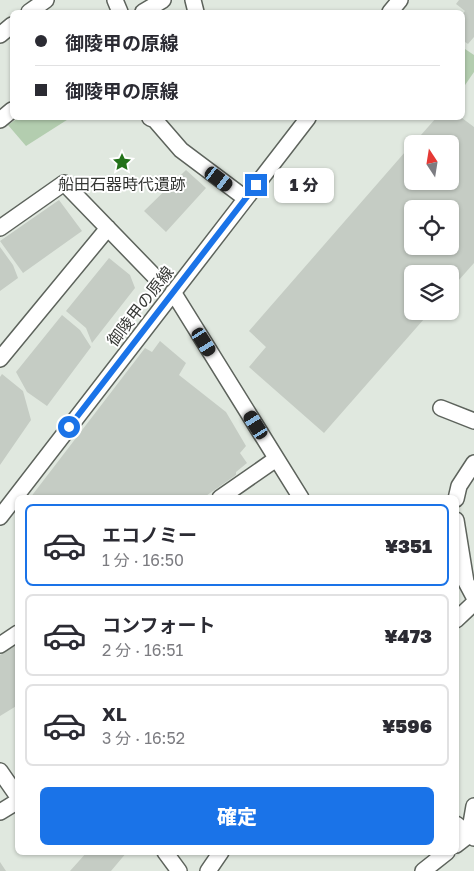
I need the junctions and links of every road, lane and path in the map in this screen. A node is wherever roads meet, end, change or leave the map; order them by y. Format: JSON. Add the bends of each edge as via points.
{"nodes":[{"id":1,"x":46,"y":0,"type":"edge"},
{"id":2,"x":163,"y":0,"type":"edge"},
{"id":3,"x":400,"y":0,"type":"edge"},
{"id":4,"x":33,"y":10,"type":"edge"},
{"id":5,"x":147,"y":10,"type":"edge"},
{"id":6,"x":392,"y":10,"type":"edge"},
{"id":7,"x":10,"y":27,"type":"edge"},
{"id":8,"x":0,"y":35,"type":"edge"},
{"id":9,"x":10,"y":112,"type":"edge"},
{"id":10,"x":0,"y":120,"type":"edge"},
{"id":11,"x":156,"y":120,"type":"edge"},
{"id":12,"x":306,"y":120,"type":"edge"},
{"id":13,"x":245,"y":198,"type":"junction"},
{"id":14,"x":0,"y":228,"type":"edge"},
{"id":15,"x":108,"y":228,"type":"junction"},
{"id":16,"x":158,"y":280,"type":"dead end"},
{"id":17,"x":173,"y":292,"type":"junction"},
{"id":18,"x":0,"y":359,"type":"edge"},
{"id":19,"x":441,"y":408,"type":"dead end"},
{"id":20,"x":474,"y":421,"type":"edge"},
{"id":21,"x":276,"y":459,"type":"junction"},
{"id":22,"x":474,"y":463,"type":"edge"},
{"id":23,"x":16,"y":495,"type":"edge"},
{"id":24,"x":224,"y":495,"type":"edge"},
{"id":25,"x":299,"y":495,"type":"edge"},
{"id":26,"x":457,"y":495,"type":"edge"},
{"id":27,"x":15,"y":497,"type":"edge"},
{"id":28,"x":0,"y":516,"type":"edge"},
{"id":29,"x":459,"y":548,"type":"edge"},
{"id":30,"x":474,"y":597,"type":"edge"},
{"id":31,"x":474,"y":603,"type":"edge"},
{"id":32,"x":459,"y":618,"type":"edge"},
{"id":33,"x":15,"y":635,"type":"edge"},
{"id":34,"x":0,"y":645,"type":"edge"},
{"id":35,"x":0,"y":771,"type":"edge"},
{"id":36,"x":15,"y":794,"type":"edge"},
{"id":37,"x":15,"y":801,"type":"edge"},
{"id":38,"x":474,"y":806,"type":"edge"},
{"id":39,"x":0,"y":812,"type":"edge"},
{"id":40,"x":459,"y":826,"type":"edge"},
{"id":41,"x":472,"y":836,"type":"edge"},
{"id":42,"x":459,"y":843,"type":"edge"},
{"id":43,"x":167,"y":855,"type":"edge"},
{"id":44,"x":218,"y":855,"type":"edge"},
{"id":45,"x":443,"y":855,"type":"edge"},
{"id":46,"x":179,"y":871,"type":"edge"},
{"id":47,"x":208,"y":871,"type":"edge"},
{"id":48,"x":423,"y":871,"type":"edge"}],
"edges":[{"from":1,"to":4,"type":"street"},
{"from":2,"to":5,"type":"street"},
{"from":3,"to":6,"type":"street"},
{"from":7,"to":8,"type":"street"},
{"from":9,"to":10,"type":"street"},
{"from":11,"to":13,"type":"street","via":[[180,150]]},
{"from":12,"to":13,"type":"street","name":"御陵甲の原線"},
{"from":13,"to":17,"type":"street","name":"御陵甲の原線"},
{"from":14,"to":15,"type":"street","via":[[64,182]]},
{"from":15,"to":16,"type":"street"},
{"from":15,"to":18,"type":"street"},
{"from":17,"to":21,"type":"street"},
{"from":17,"to":23,"type":"street","name":"御陵甲の原線"},
{"from":19,"to":20,"type":"street"},
{"from":21,"to":24,"type":"street"},
{"from":21,"to":25,"type":"street"},
{"from":22,"to":26,"type":"street"},
{"from":27,"to":28,"type":"street","name":"御陵甲の原線"},
{"from":29,"to":30,"type":"street","via":[[466,582]]},
{"from":31,"to":32,"type":"street"},
{"from":33,"to":34,"type":"street"},
{"from":35,"to":36,"type":"street"},
{"from":37,"to":39,"type":"street"},
{"from":38,"to":41,"type":"street"},
{"from":40,"to":41,"type":"street"},
{"from":41,"to":42,"type":"street"},
{"from":43,"to":46,"type":"street"},
{"from":44,"to":47,"type":"street"},
{"from":45,"to":48,"type":"street"}]}
